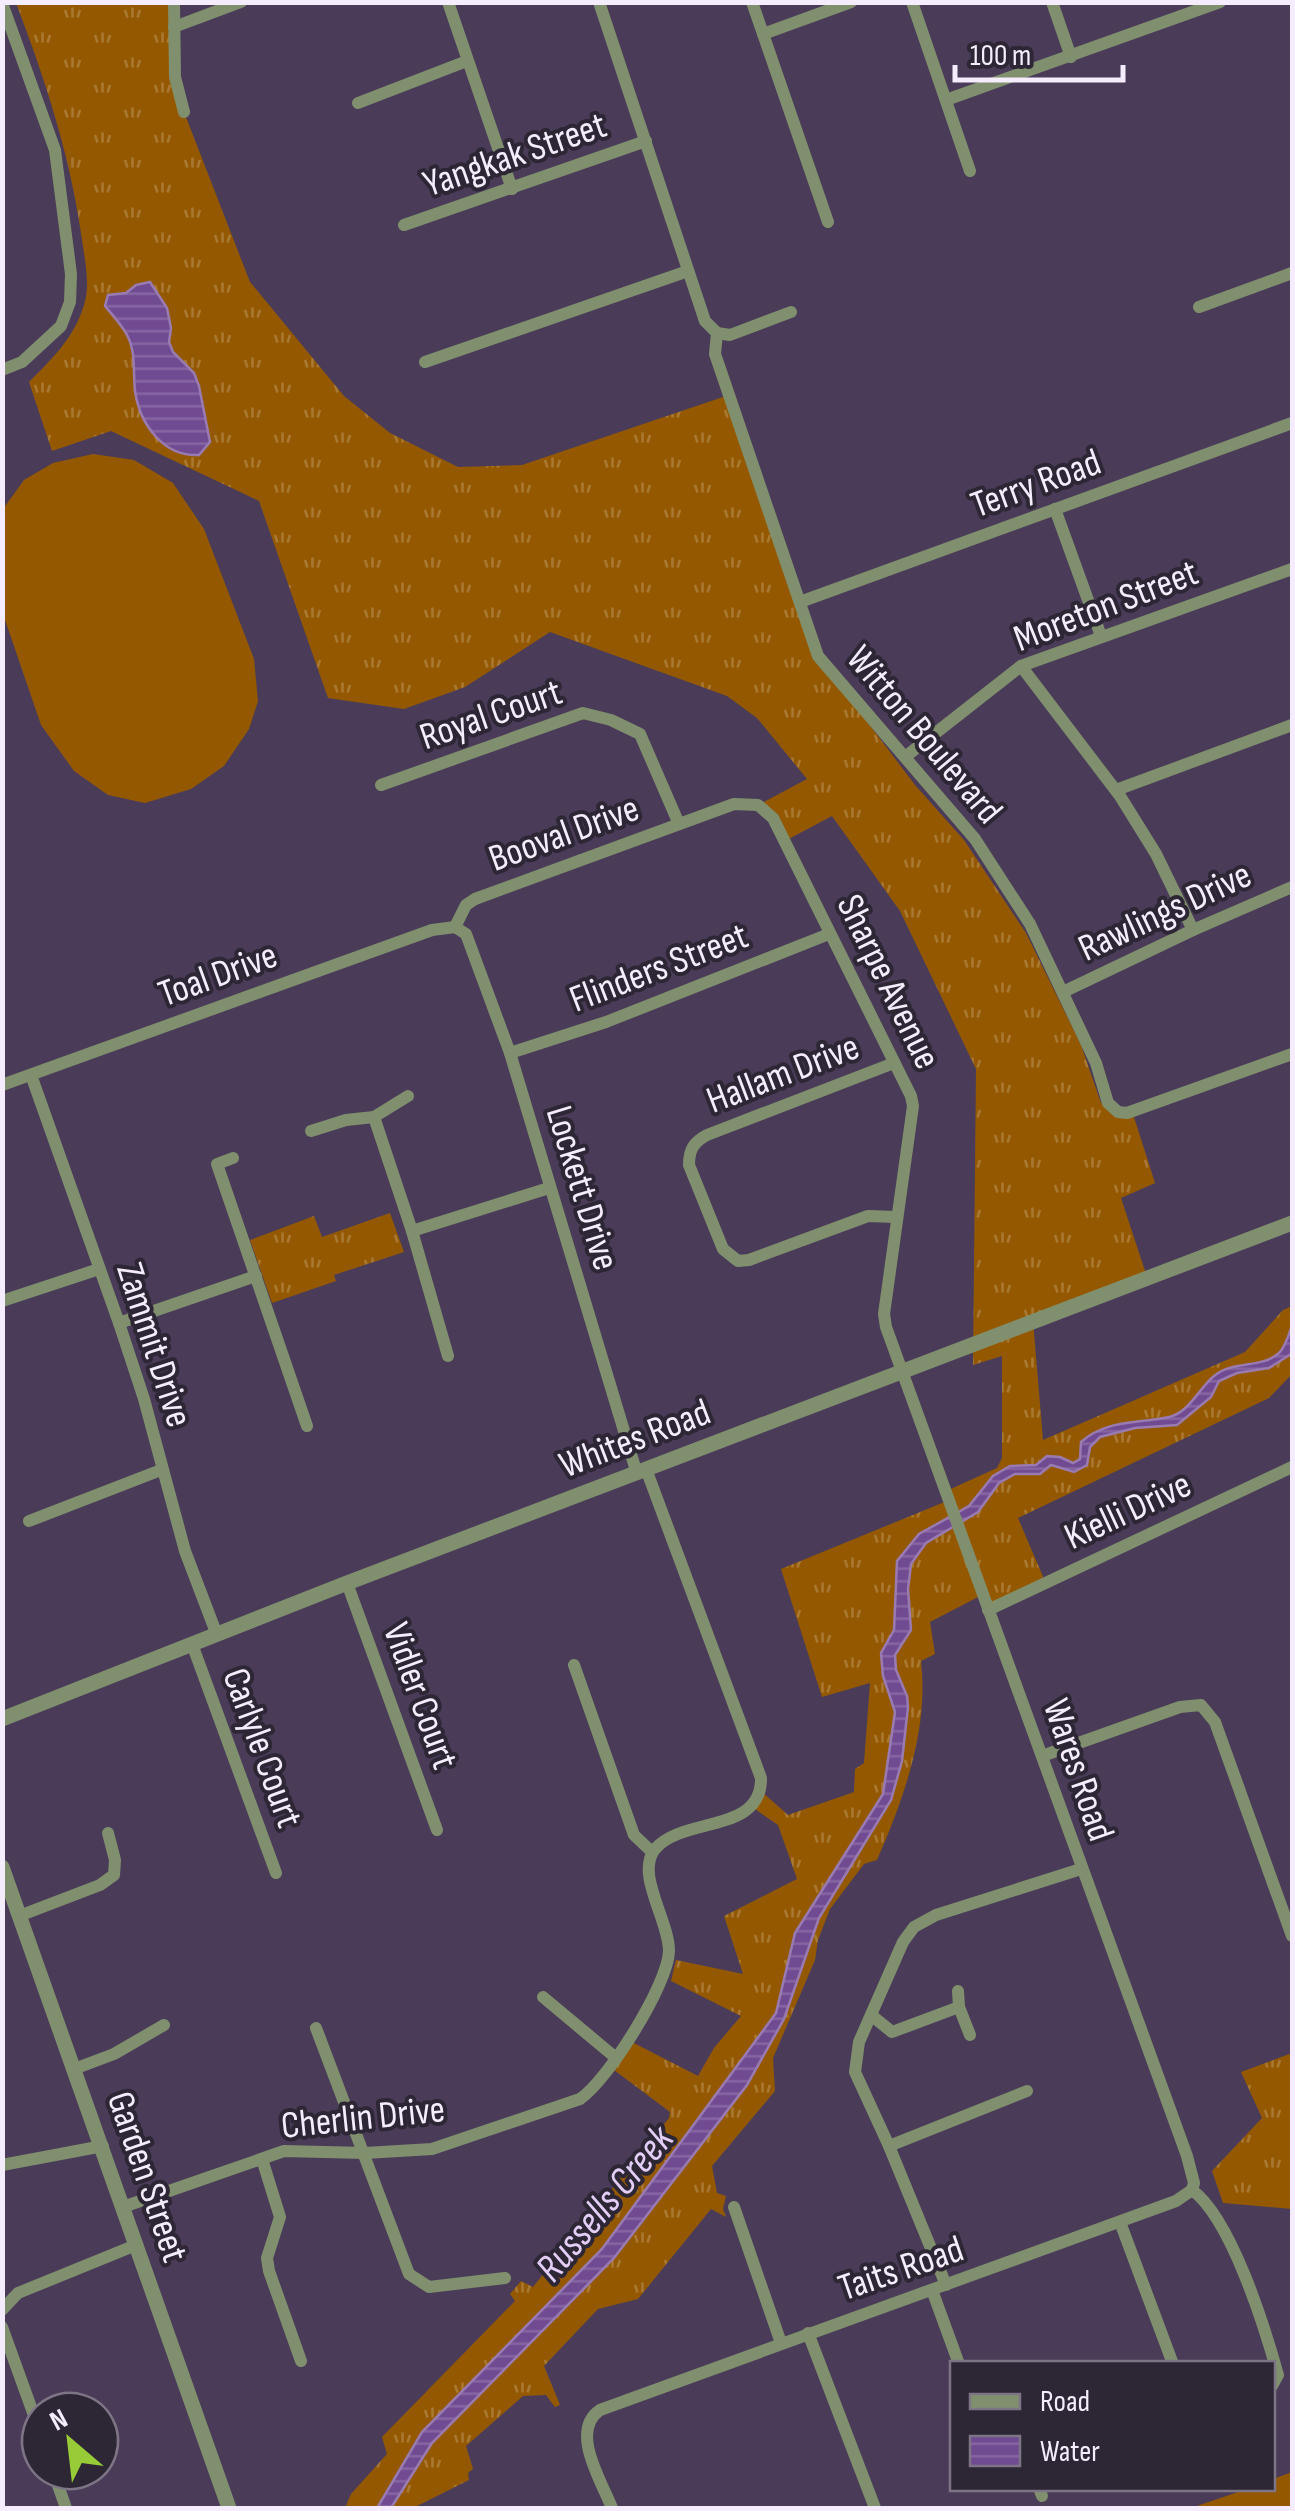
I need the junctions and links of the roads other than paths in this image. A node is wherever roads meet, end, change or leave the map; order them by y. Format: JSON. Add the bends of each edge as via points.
{"nodes":[{"id":1,"x":174,"y":2,"type":"edge"},
{"id":2,"x":241,"y":2,"type":"edge"},
{"id":3,"x":448,"y":2,"type":"edge"},
{"id":4,"x":599,"y":2,"type":"edge"},
{"id":5,"x":752,"y":2,"type":"edge"},
{"id":6,"x":850,"y":2,"type":"edge"},
{"id":7,"x":912,"y":2,"type":"edge"},
{"id":8,"x":1052,"y":2,"type":"edge"},
{"id":9,"x":2,"y":3,"type":"edge"},
{"id":10,"x":1211,"y":4,"type":"edge"},
{"id":11,"x":174,"y":27,"type":"junction"},
{"id":12,"x":763,"y":34,"type":"junction"},
{"id":13,"x":1071,"y":57,"type":"junction"},
{"id":14,"x":468,"y":61,"type":"junction"},
{"id":15,"x":946,"y":100,"type":"junction"},
{"id":16,"x":358,"y":103,"type":"dead end"},
{"id":17,"x":184,"y":112,"type":"dead end"},
{"id":18,"x":646,"y":141,"type":"junction"},
{"id":19,"x":970,"y":171,"type":"dead end"},
{"id":20,"x":512,"y":188,"type":"junction"},
{"id":21,"x":828,"y":222,"type":"dead end"},
{"id":22,"x":404,"y":225,"type":"dead end"},
{"id":23,"x":688,"y":271,"type":"junction"},
{"id":24,"x":1292,"y":273,"type":"edge"},
{"id":25,"x":1199,"y":308,"type":"dead end"},
{"id":26,"x":791,"y":312,"type":"dead end"},
{"id":27,"x":717,"y":333,"type":"junction"},
{"id":28,"x":425,"y":362,"type":"dead end"},
{"id":29,"x":2,"y":370,"type":"edge"},
{"id":30,"x":1292,"y":423,"type":"edge"},
{"id":31,"x":1056,"y":509,"type":"junction"},
{"id":32,"x":1292,"y":569,"type":"edge"},
{"id":33,"x":800,"y":602,"type":"junction"},
{"id":34,"x":1102,"y":636,"type":"junction"},
{"id":35,"x":1021,"y":666,"type":"junction"},
{"id":36,"x":1292,"y":725,"type":"edge"},
{"id":37,"x":905,"y":757,"type":"junction"},
{"id":38,"x":381,"y":784,"type":"dead end"},
{"id":39,"x":1116,"y":790,"type":"junction"},
{"id":40,"x":707,"y":814,"type":"joint"},
{"id":41,"x":679,"y":824,"type":"junction"},
{"id":42,"x":1292,"y":887,"type":"edge"},
{"id":43,"x":455,"y":927,"type":"junction"},
{"id":44,"x":1193,"y":930,"type":"junction"},
{"id":45,"x":828,"y":934,"type":"junction"},
{"id":46,"x":1063,"y":992,"type":"junction"},
{"id":47,"x":510,"y":1053,"type":"junction"},
{"id":48,"x":1292,"y":1054,"type":"edge"},
{"id":49,"x":894,"y":1063,"type":"junction"},
{"id":50,"x":31,"y":1074,"type":"junction"},
{"id":51,"x":2,"y":1085,"type":"edge"},
{"id":52,"x":408,"y":1096,"type":"dead end"},
{"id":53,"x":374,"y":1117,"type":"junction"},
{"id":54,"x":310,"y":1131,"type":"dead end"},
{"id":55,"x":233,"y":1158,"type":"dead end"},
{"id":56,"x":550,"y":1188,"type":"junction"},
{"id":57,"x":896,"y":1217,"type":"junction"},
{"id":58,"x":1292,"y":1222,"type":"edge"},
{"id":59,"x":412,"y":1231,"type":"junction"},
{"id":60,"x":99,"y":1269,"type":"junction"},
{"id":61,"x":256,"y":1276,"type":"junction"},
{"id":62,"x":2,"y":1301,"type":"edge"},
{"id":63,"x":119,"y":1324,"type":"junction"},
{"id":64,"x":448,"y":1356,"type":"dead end"},
{"id":65,"x":900,"y":1371,"type":"junction"},
{"id":66,"x":307,"y":1426,"type":"dead end"},
{"id":67,"x":1292,"y":1467,"type":"edge"},
{"id":68,"x":161,"y":1470,"type":"junction"},
{"id":69,"x":642,"y":1472,"type":"junction"},
{"id":70,"x":29,"y":1521,"type":"dead end"},
{"id":71,"x":347,"y":1583,"type":"junction"},
{"id":72,"x":988,"y":1610,"type":"junction"},
{"id":73,"x":217,"y":1635,"type":"junction"},
{"id":74,"x":192,"y":1644,"type":"junction"},
{"id":75,"x":574,"y":1665,"type":"dead end"},
{"id":76,"x":2,"y":1719,"type":"edge"},
{"id":77,"x":1042,"y":1756,"type":"junction"},
{"id":78,"x":437,"y":1830,"type":"dead end"},
{"id":79,"x":108,"y":1833,"type":"dead end"},
{"id":80,"x":652,"y":1852,"type":"junction"},
{"id":81,"x":2,"y":1867,"type":"edge"},
{"id":82,"x":1080,"y":1869,"type":"junction"},
{"id":83,"x":276,"y":1873,"type":"dead end"},
{"id":84,"x":19,"y":1916,"type":"junction"},
{"id":85,"x":1292,"y":1936,"type":"edge"},
{"id":86,"x":958,"y":1991,"type":"dead end"},
{"id":87,"x":543,"y":1997,"type":"dead end"},
{"id":88,"x":959,"y":2007,"type":"junction"},
{"id":89,"x":871,"y":2015,"type":"junction"},
{"id":90,"x":164,"y":2025,"type":"dead end"},
{"id":91,"x":316,"y":2028,"type":"dead end"},
{"id":92,"x":970,"y":2035,"type":"dead end"},
{"id":93,"x":616,"y":2058,"type":"junction"},
{"id":94,"x":74,"y":2069,"type":"junction"},
{"id":95,"x":1027,"y":2091,"type":"dead end"},
{"id":96,"x":102,"y":2146,"type":"junction"},
{"id":97,"x":890,"y":2146,"type":"junction"},
{"id":98,"x":365,"y":2153,"type":"junction"},
{"id":99,"x":262,"y":2160,"type":"junction"},
{"id":100,"x":2,"y":2166,"type":"edge"},
{"id":101,"x":1192,"y":2190,"type":"junction"},
{"id":102,"x":123,"y":2207,"type":"junction"},
{"id":103,"x":734,"y":2207,"type":"dead end"},
{"id":104,"x":1120,"y":2222,"type":"junction"},
{"id":105,"x":136,"y":2246,"type":"junction"},
{"id":106,"x":506,"y":2278,"type":"dead end"},
{"id":107,"x":946,"y":2285,"type":"junction"},
{"id":108,"x":932,"y":2290,"type":"junction"},
{"id":109,"x":2,"y":2310,"type":"edge"},
{"id":110,"x":3,"y":2330,"type":"edge"},
{"id":111,"x":808,"y":2333,"type":"junction"},
{"id":112,"x":780,"y":2343,"type":"junction"},
{"id":113,"x":301,"y":2361,"type":"dead end"},
{"id":114,"x":959,"y":2361,"type":"edge"},
{"id":115,"x":1172,"y":2361,"type":"edge"},
{"id":116,"x":1273,"y":2361,"type":"edge"},
{"id":117,"x":25,"y":2391,"type":"edge"},
{"id":118,"x":229,"y":2508,"type":"edge"},
{"id":119,"x":612,"y":2508,"type":"edge"},
{"id":120,"x":875,"y":2508,"type":"edge"}],
"edges":[{"from":1,"to":11,"type":"street"},
{"from":2,"to":11,"type":"street"},
{"from":3,"to":14,"type":"street"},
{"from":4,"to":18,"type":"street","name":"Witton Boulevard"},
{"from":5,"to":12,"type":"street"},
{"from":6,"to":12,"type":"street"},
{"from":7,"to":15,"type":"street"},
{"from":8,"to":13,"type":"street"},
{"from":9,"to":29,"type":"street","via":[[54,150],[72,274],[61,326],[22,362]]},
{"from":10,"to":13,"type":"street"},
{"from":11,"to":17,"type":"street"},
{"from":12,"to":21,"type":"street"},
{"from":13,"to":15,"type":"street"},
{"from":14,"to":16,"type":"street"},
{"from":14,"to":20,"type":"street"},
{"from":15,"to":19,"type":"street"},
{"from":18,"to":20,"type":"street","name":"Yangkak Street"},
{"from":18,"to":23,"type":"street","name":"Witton Boulevard"},
{"from":20,"to":22,"type":"street","name":"Yangkak Street"},
{"from":23,"to":27,"type":"street","name":"Witton Boulevard","via":[[705,321]]},
{"from":23,"to":28,"type":"street"},
{"from":24,"to":25,"type":"street"},
{"from":26,"to":27,"type":"street","via":[[730,335]]},
{"from":27,"to":33,"type":"street","name":"Witton Boulevard","via":[[714,354]]},
{"from":30,"to":31,"type":"street","name":"Terry Road"},
{"from":31,"to":33,"type":"street","name":"Terry Road"},
{"from":31,"to":34,"type":"street"},
{"from":32,"to":34,"type":"street","name":"Moreton Street"},
{"from":33,"to":37,"type":"street","name":"Witton Boulevard","via":[[818,656]]},
{"from":34,"to":35,"type":"street","name":"Moreton Street"},
{"from":35,"to":37,"type":"street","name":"Moreton Street"},
{"from":35,"to":39,"type":"street"},
{"from":36,"to":39,"type":"street"},
{"from":37,"to":46,"type":"street","name":"Witton Boulevard","via":[[975,839],[1030,924]]},
{"from":38,"to":41,"type":"street","name":"Royal Court","via":[[582,713],[640,734]]},
{"from":39,"to":44,"type":"street"},
{"from":40,"to":41,"type":"street","name":"Booval Drive"},
{"from":40,"to":45,"type":"street","name":"Sharpe Avenue","via":[[746,802],[766,811]]},
{"from":41,"to":43,"type":"street","name":"Booval Drive","via":[[475,900]]},
{"from":42,"to":44,"type":"street","name":"Rawlings Drive"},
{"from":43,"to":47,"type":"street","name":"Lockett Drive","via":[[466,934]]},
{"from":43,"to":50,"type":"street","name":"Toal Drive"},
{"from":44,"to":46,"type":"street","name":"Rawlings Drive"},
{"from":45,"to":47,"type":"street","name":"Flinders Street"},
{"from":45,"to":49,"type":"street","name":"Sharpe Avenue"},
{"from":46,"to":48,"type":"street","name":"Witton Boulevard","via":[[1108,1102],[1122,1113]]},
{"from":47,"to":56,"type":"street","name":"Lockett Drive"},
{"from":49,"to":57,"type":"street","name":"Sharpe Avenue","via":[[913,1106]]},
{"from":49,"to":57,"type":"street","name":"Hallam Drive","via":[[707,1135],[698,1140],[689,1164],[722,1249],[738,1261],[868,1216]]},
{"from":50,"to":51,"type":"street","name":"Toal Drive"},
{"from":50,"to":60,"type":"street","name":"Zammit Drive"},
{"from":52,"to":53,"type":"street"},
{"from":53,"to":54,"type":"street"},
{"from":53,"to":59,"type":"street"},
{"from":55,"to":61,"type":"street","via":[[210,1166]]},
{"from":56,"to":59,"type":"street"},
{"from":56,"to":69,"type":"street","name":"Lockett Drive"},
{"from":57,"to":65,"type":"street","name":"Sharpe Avenue","via":[[884,1314]]},
{"from":58,"to":65,"type":"street","name":"Whites Road"},
{"from":59,"to":64,"type":"street"},
{"from":60,"to":62,"type":"street"},
{"from":60,"to":63,"type":"street","name":"Zammit Drive"},
{"from":61,"to":63,"type":"street"},
{"from":61,"to":66,"type":"street"},
{"from":63,"to":68,"type":"street","name":"Zammit Drive"},
{"from":65,"to":69,"type":"street","name":"Whites Road"},
{"from":65,"to":72,"type":"street","name":"Wares Road"},
{"from":67,"to":72,"type":"street","name":"Kielli Drive"},
{"from":68,"to":70,"type":"street"},
{"from":68,"to":73,"type":"street","name":"Zammit Drive"},
{"from":69,"to":71,"type":"street","name":"Whites Road"},
{"from":69,"to":80,"type":"street","via":[[761,1778],[758,1799],[744,1812],[670,1838]]},
{"from":71,"to":73,"type":"street","name":"Whites Road"},
{"from":71,"to":78,"type":"street","name":"Vidler Court"},
{"from":72,"to":77,"type":"street","name":"Wares Road"},
{"from":73,"to":74,"type":"street","name":"Whites Road"},
{"from":74,"to":76,"type":"street","name":"Whites Road"},
{"from":74,"to":83,"type":"street","name":"Carlyle Court"},
{"from":75,"to":80,"type":"street","via":[[634,1835]]},
{"from":77,"to":82,"type":"street","name":"Wares Road"},
{"from":77,"to":85,"type":"street","via":[[1180,1706],[1202,1705],[1216,1722]]},
{"from":79,"to":84,"type":"street","via":[[114,1875]]},
{"from":80,"to":93,"type":"street","name":"Cherlin Drive","via":[[648,1874],[668,1936],[668,1963]]},
{"from":81,"to":84,"type":"street","name":"Garden Street"},
{"from":82,"to":89,"type":"street","via":[[914,1927]]},
{"from":82,"to":101,"type":"street","name":"Wares Road","via":[[1187,2156]]},
{"from":84,"to":94,"type":"street","name":"Garden Street"},
{"from":86,"to":88,"type":"street"},
{"from":87,"to":93,"type":"street"},
{"from":88,"to":89,"type":"street","via":[[892,2032]]},
{"from":88,"to":92,"type":"street"},
{"from":89,"to":97,"type":"street","via":[[854,2072]]},
{"from":90,"to":94,"type":"street"},
{"from":91,"to":98,"type":"street"},
{"from":93,"to":98,"type":"street","name":"Cherlin Drive","via":[[594,2089],[563,2106],[432,2149]]},
{"from":94,"to":96,"type":"street","name":"Garden Street"},
{"from":95,"to":97,"type":"street"},
{"from":96,"to":100,"type":"street"},
{"from":96,"to":102,"type":"street","name":"Garden Street"},
{"from":97,"to":107,"type":"street"},
{"from":98,"to":99,"type":"street","name":"Cherlin Drive","via":[[284,2151]]},
{"from":98,"to":106,"type":"street","via":[[408,2274],[417,2282],[429,2287]]},
{"from":99,"to":102,"type":"street","name":"Cherlin Drive"},
{"from":99,"to":113,"type":"street","via":[[280,2216],[269,2272]]},
{"from":101,"to":104,"type":"street","name":"Taits Road"},
{"from":101,"to":116,"type":"street","via":[[1216,2215]]},
{"from":102,"to":105,"type":"street","name":"Garden Street"},
{"from":103,"to":112,"type":"street"},
{"from":104,"to":107,"type":"street","name":"Taits Road"},
{"from":104,"to":115,"type":"street"},
{"from":105,"to":109,"type":"street","via":[[18,2293]]},
{"from":105,"to":118,"type":"street","name":"Garden Street"},
{"from":107,"to":108,"type":"street","name":"Taits Road"},
{"from":108,"to":111,"type":"street","name":"Taits Road"},
{"from":108,"to":114,"type":"street"},
{"from":110,"to":117,"type":"street"},
{"from":111,"to":112,"type":"street","name":"Taits Road"},
{"from":111,"to":120,"type":"street"},
{"from":112,"to":119,"type":"street","name":"Taits Road","via":[[592,2415],[589,2449]]}]}
